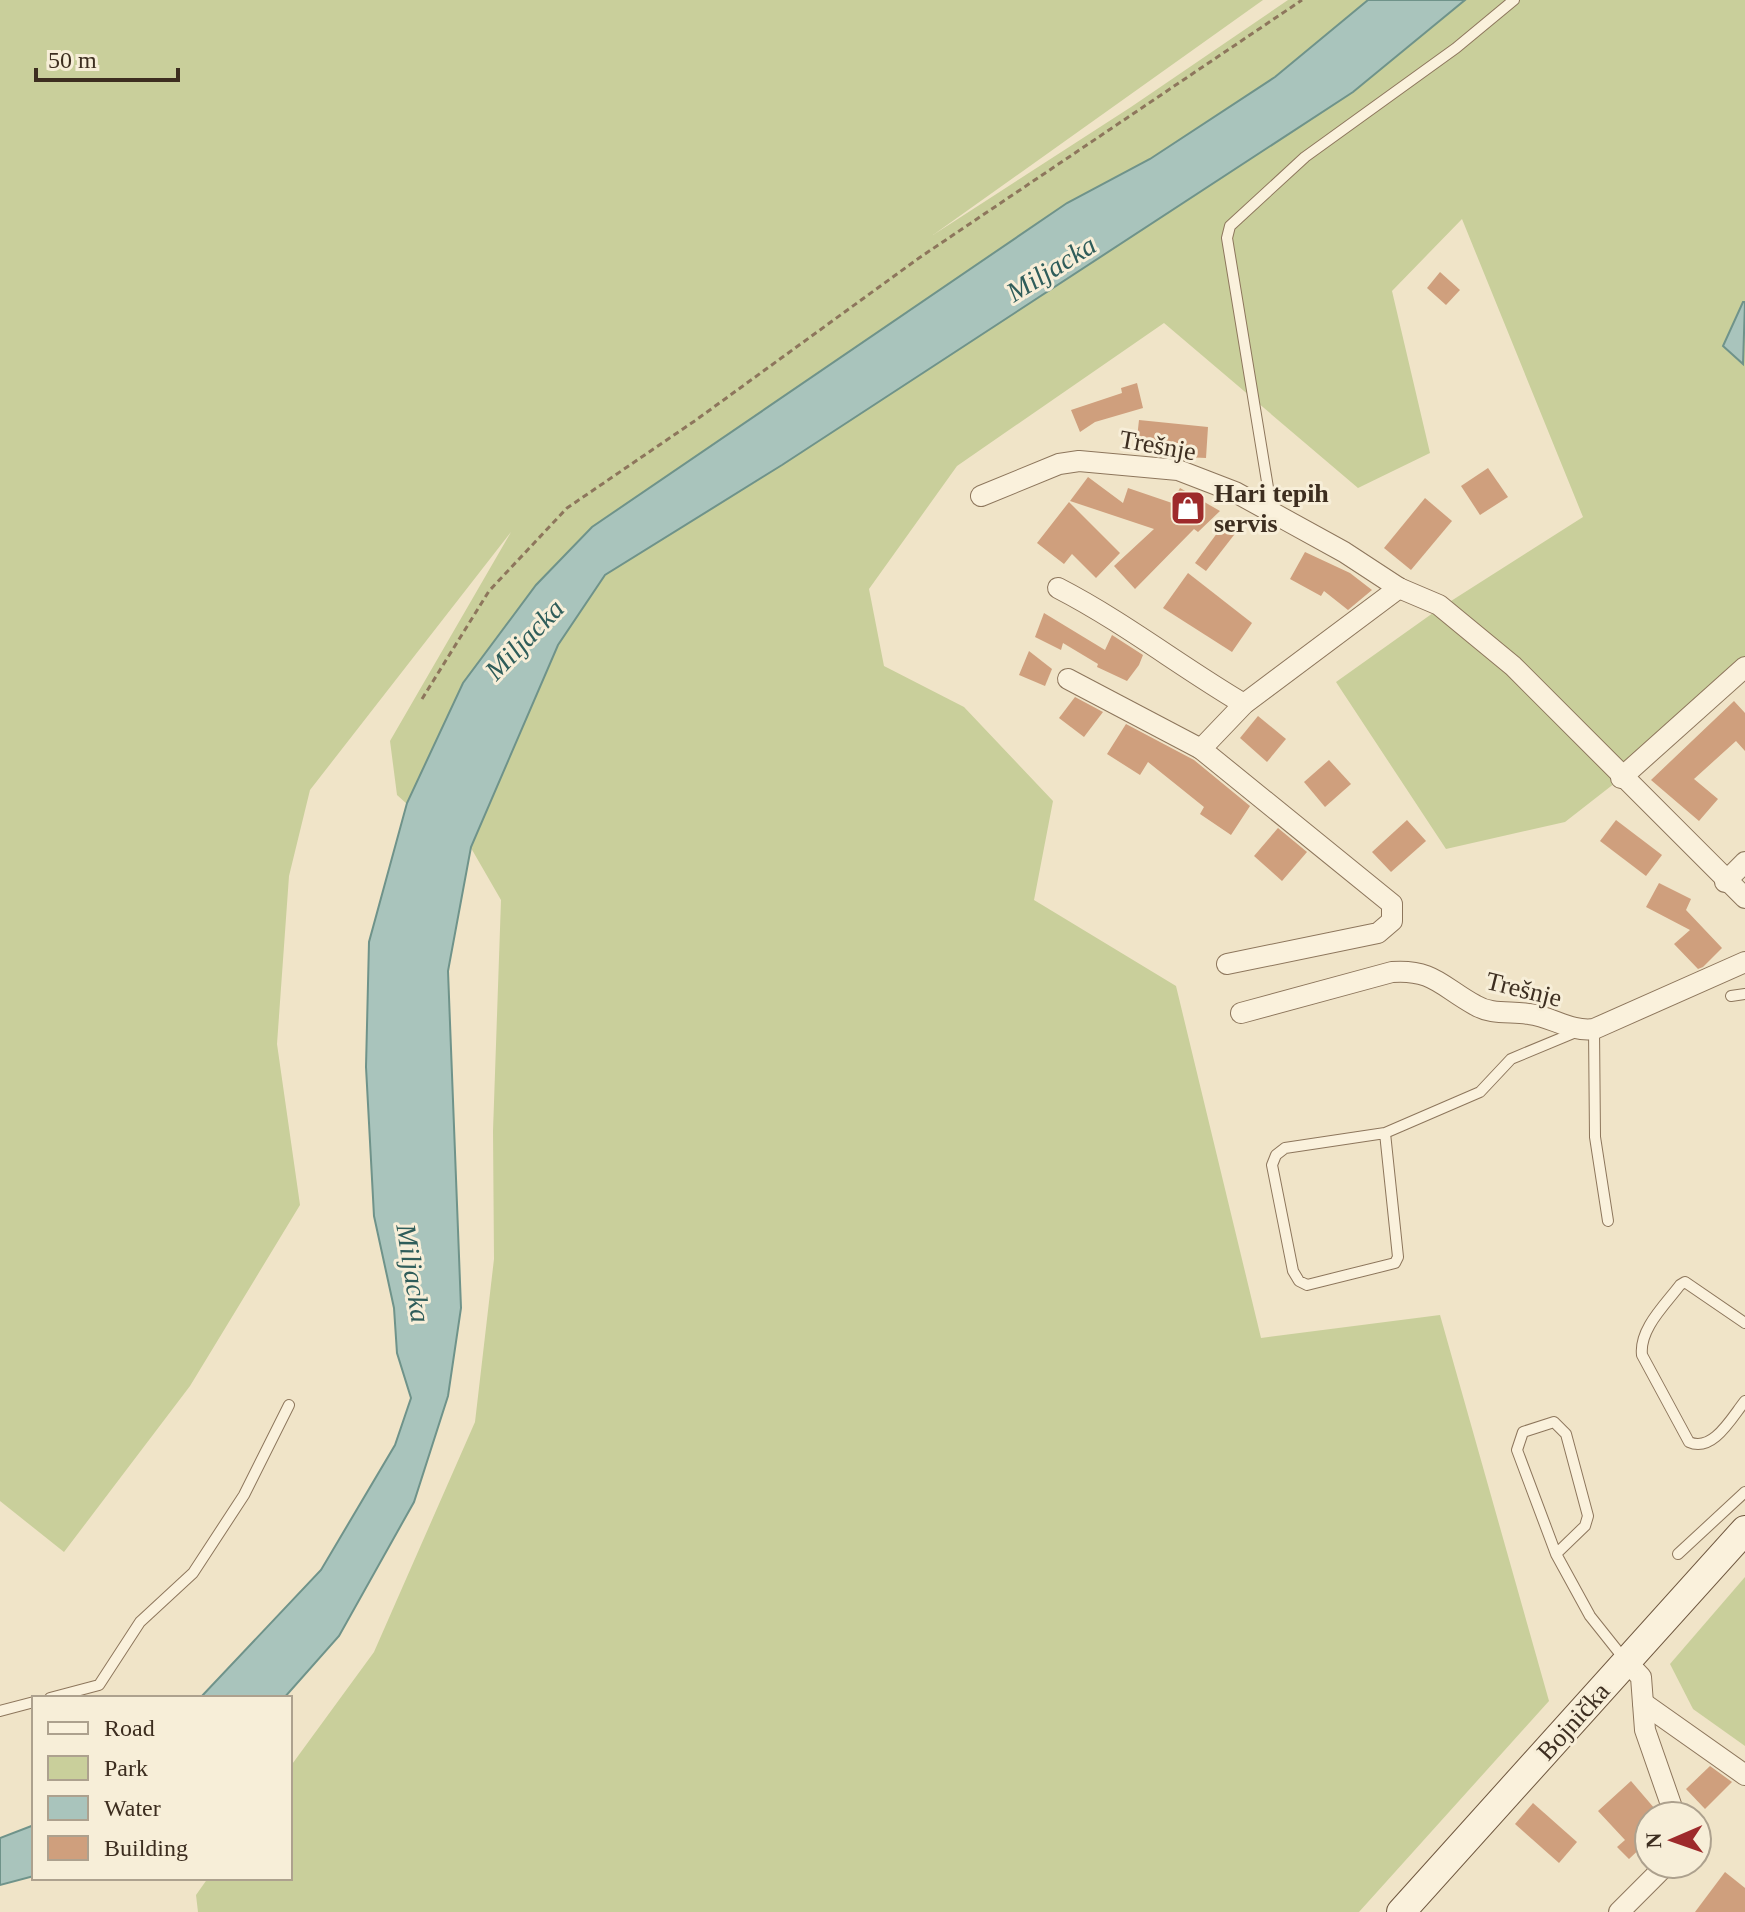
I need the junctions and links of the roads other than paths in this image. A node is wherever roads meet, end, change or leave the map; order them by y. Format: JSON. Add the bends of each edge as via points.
{"nodes":[{"id":1,"x":1514,"y":0,"type":"edge"},
{"id":2,"x":981,"y":496,"type":"dead end"},
{"id":3,"x":1272,"y":513,"type":"junction"},
{"id":4,"x":1058,"y":588,"type":"dead end"},
{"id":5,"x":1399,"y":588,"type":"junction"},
{"id":6,"x":1745,"y":667,"type":"edge"},
{"id":7,"x":1068,"y":679,"type":"dead end"},
{"id":8,"x":1244,"y":704,"type":"junction"},
{"id":9,"x":1201,"y":749,"type":"junction"},
{"id":10,"x":1621,"y":778,"type":"junction"},
{"id":11,"x":1745,"y":862,"type":"edge"},
{"id":12,"x":1725,"y":882,"type":"junction"},
{"id":13,"x":1745,"y":898,"type":"edge"},
{"id":14,"x":1745,"y":962,"type":"edge"},
{"id":15,"x":1227,"y":964,"type":"dead end"},
{"id":16,"x":1745,"y":994,"type":"edge"},
{"id":17,"x":1731,"y":996,"type":"dead end"},
{"id":18,"x":1241,"y":1013,"type":"dead end"},
{"id":19,"x":1586,"y":1030,"type":"junction"},
{"id":20,"x":1385,"y":1133,"type":"junction"},
{"id":21,"x":1608,"y":1221,"type":"dead end"},
{"id":22,"x":1745,"y":1323,"type":"edge"},
{"id":23,"x":1745,"y":1401,"type":"edge"},
{"id":24,"x":289,"y":1405,"type":"dead end"},
{"id":25,"x":1745,"y":1492,"type":"edge"},
{"id":26,"x":1745,"y":1530,"type":"edge"},
{"id":27,"x":1556,"y":1554,"type":"junction"},
{"id":28,"x":1678,"y":1554,"type":"dead end"},
{"id":29,"x":1626,"y":1661,"type":"junction"},
{"id":30,"x":58,"y":1696,"type":"edge"},
{"id":31,"x":32,"y":1703,"type":"edge"},
{"id":32,"x":1643,"y":1703,"type":"junction"},
{"id":33,"x":0,"y":1711,"type":"edge"},
{"id":34,"x":1745,"y":1775,"type":"edge"},
{"id":35,"x":1669,"y":1800,"type":"edge"},
{"id":36,"x":1651,"y":1880,"type":"edge"},
{"id":37,"x":1401,"y":1912,"type":"edge"},
{"id":38,"x":1619,"y":1912,"type":"edge"}],
"edges":[{"from":1,"to":3,"type":"lane","via":[[1305,157],[1230,226],[1227,238]]},
{"from":2,"to":3,"type":"street","name":"Trešnje","via":[[1059,464],[1102,461],[1178,470]]},
{"from":3,"to":5,"type":"street","name":"Trešnje"},
{"from":4,"to":8,"type":"street","via":[[1110,615]]},
{"from":5,"to":8,"type":"street"},
{"from":5,"to":10,"type":"street","name":"Trešnje","via":[[1439,605],[1513,666]]},
{"from":6,"to":10,"type":"street"},
{"from":7,"to":9,"type":"street"},
{"from":8,"to":9,"type":"street"},
{"from":9,"to":15,"type":"street","via":[[1392,904],[1394,912],[1387,929],[1378,933]]},
{"from":10,"to":12,"type":"street","name":"Trešnje"},
{"from":11,"to":12,"type":"street"},
{"from":12,"to":13,"type":"street","name":"Trešnje"},
{"from":14,"to":19,"type":"street"},
{"from":16,"to":17,"type":"lane"},
{"from":18,"to":19,"type":"street","name":"Trešnje","via":[[1411,970],[1442,982],[1477,1007],[1531,1014]]},
{"from":19,"to":20,"type":"lane","via":[[1511,1059],[1480,1092]]},
{"from":19,"to":21,"type":"lane"},
{"from":20,"to":20,"type":"lane","via":[[1285,1148],[1276,1155],[1272,1165],[1299,1281],[1307,1285],[1395,1263]]},
{"from":22,"to":23,"type":"lane","via":[[1685,1282],[1641,1344],[1689,1442],[1710,1442]]},
{"from":24,"to":30,"type":"lane","via":[[244,1495],[193,1573],[140,1622],[99,1685]]},
{"from":25,"to":28,"type":"lane"},
{"from":26,"to":29,"type":"main road","name":"Bojnička"},
{"from":27,"to":27,"type":"lane","via":[[1517,1450],[1523,1432],[1554,1422],[1566,1434],[1588,1516],[1585,1526]]},
{"from":27,"to":29,"type":"lane","via":[[1590,1616]]},
{"from":29,"to":32,"type":"street","via":[[1641,1677]]},
{"from":29,"to":37,"type":"main road","name":"Bojnička"},
{"from":31,"to":33,"type":"lane"},
{"from":32,"to":34,"type":"street"},
{"from":32,"to":35,"type":"street","via":[[1648,1742]]},
{"from":36,"to":38,"type":"street"}]}
